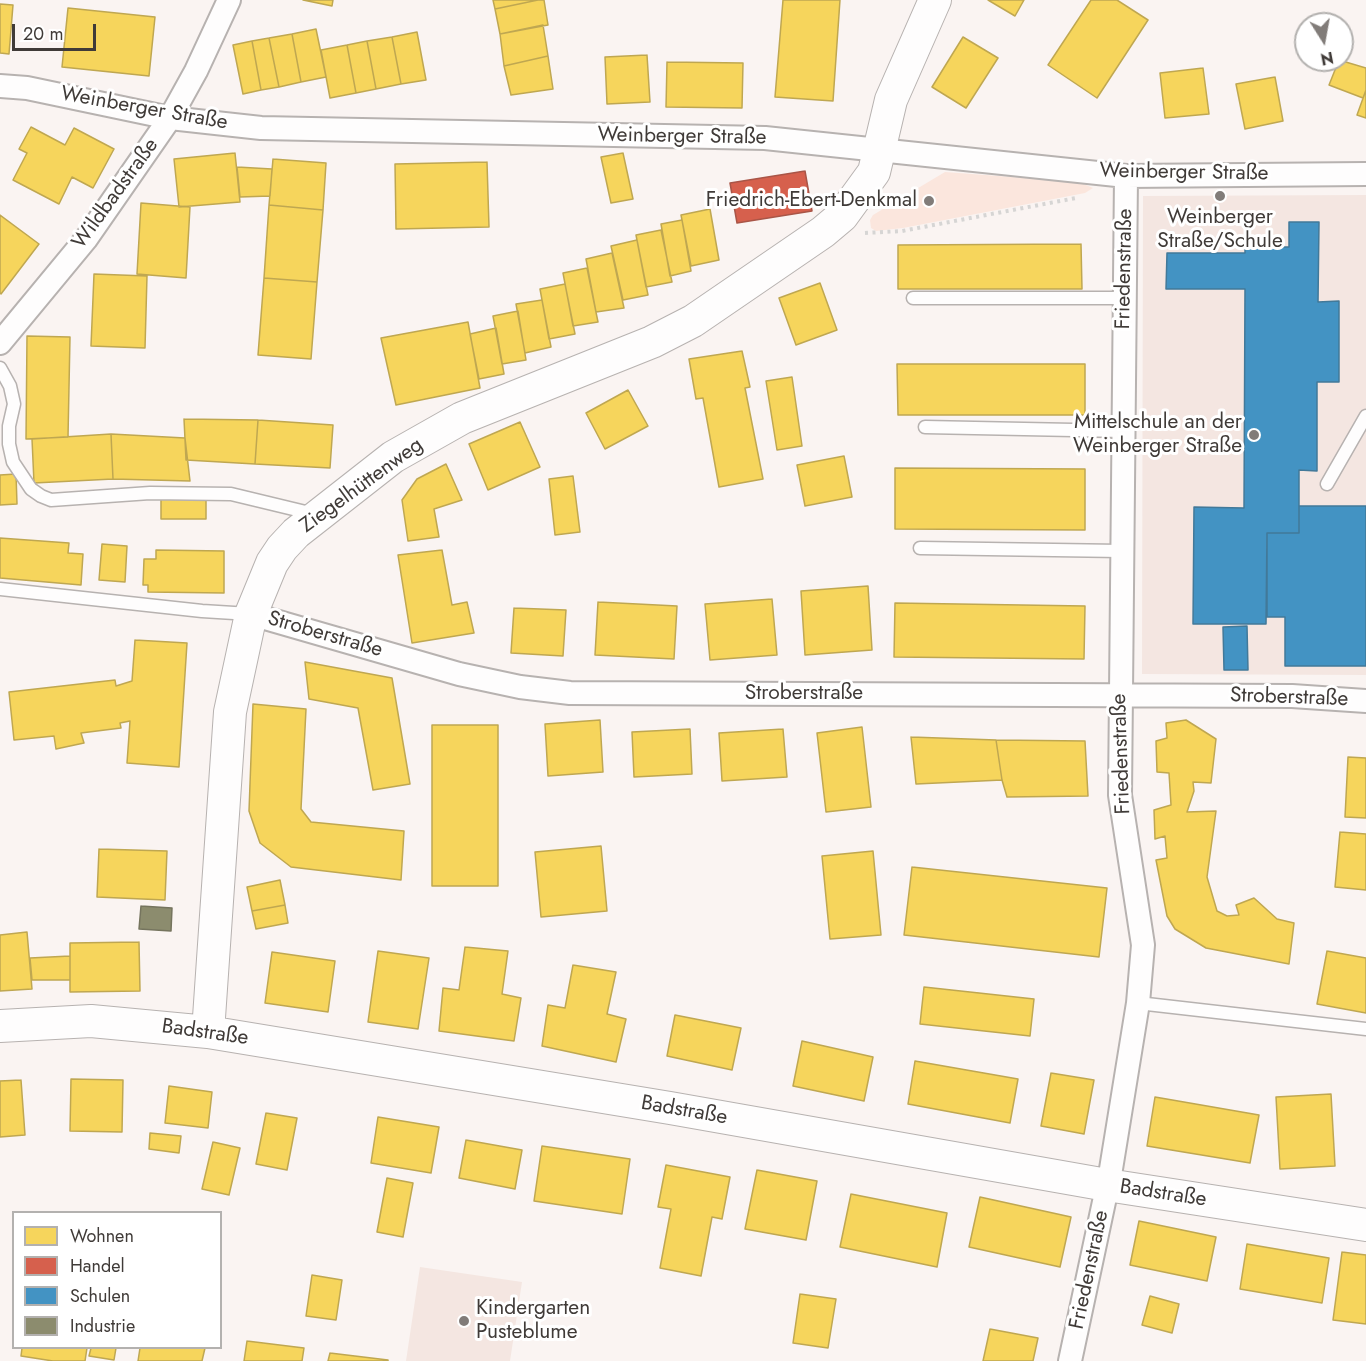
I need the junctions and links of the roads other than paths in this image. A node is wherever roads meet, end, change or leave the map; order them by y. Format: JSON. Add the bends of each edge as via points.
{"nodes":[{"id":1,"x":229,"y":0,"type":"edge"},
{"id":2,"x":935,"y":0,"type":"edge"},
{"id":3,"x":0,"y":86,"type":"edge"},
{"id":4,"x":170,"y":118,"type":"junction"},
{"id":5,"x":880,"y":151,"type":"junction"},
{"id":6,"x":1366,"y":174,"type":"edge"},
{"id":7,"x":1126,"y":176,"type":"junction"},
{"id":8,"x":913,"y":298,"type":"dead end"},
{"id":9,"x":1124,"y":298,"type":"junction"},
{"id":10,"x":0,"y":343,"type":"edge"},
{"id":11,"x":0,"y":368,"type":"edge"},
{"id":12,"x":1366,"y":416,"type":"edge"},
{"id":13,"x":925,"y":427,"type":"dead end"},
{"id":14,"x":1123,"y":431,"type":"junction"},
{"id":15,"x":1327,"y":484,"type":"dead end"},
{"id":16,"x":318,"y":516,"type":"junction"},
{"id":17,"x":920,"y":548,"type":"dead end"},
{"id":18,"x":1121,"y":551,"type":"junction"},
{"id":19,"x":0,"y":589,"type":"edge"},
{"id":20,"x":251,"y":614,"type":"junction"},
{"id":21,"x":1120,"y":696,"type":"junction"},
{"id":22,"x":1366,"y":701,"type":"edge"},
{"id":23,"x":1138,"y":1003,"type":"junction"},
{"id":24,"x":0,"y":1026,"type":"edge"},
{"id":25,"x":1366,"y":1029,"type":"edge"},
{"id":26,"x":208,"y":1032,"type":"junction"},
{"id":27,"x":1107,"y":1185,"type":"junction"},
{"id":28,"x":1366,"y":1225,"type":"edge"},
{"id":29,"x":1070,"y":1361,"type":"edge"}],
"edges":[{"from":1,"to":4,"type":"street","name":"Wildbadstraße"},
{"from":2,"to":5,"type":"street","name":"Ziegelhüttenweg","via":[[897,84]]},
{"from":3,"to":4,"type":"street","name":"Weinberger Straße","via":[[27,88]]},
{"from":4,"to":5,"type":"street","name":"Weinberger Straße","via":[[261,128],[765,138]]},
{"from":4,"to":10,"type":"street","name":"Wildbadstraße","via":[[86,238]]},
{"from":5,"to":7,"type":"street","name":"Weinberger Straße"},
{"from":5,"to":16,"type":"street","name":"Ziegelhüttenweg","via":[[869,181],[842,216],[795,253],[693,321],[604,364],[462,418],[393,457]]},
{"from":6,"to":7,"type":"street","name":"Weinberger Straße"},
{"from":7,"to":9,"type":"street","name":"Friedenstraße"},
{"from":8,"to":9,"type":"lane"},
{"from":9,"to":14,"type":"street","name":"Friedenstraße"},
{"from":11,"to":16,"type":"lane","via":[[14,404],[9,435],[13,462],[31,489],[41,496],[51,500],[150,493],[231,494]]},
{"from":12,"to":15,"type":"lane"},
{"from":13,"to":14,"type":"lane"},
{"from":14,"to":18,"type":"street","name":"Friedenstraße"},
{"from":16,"to":20,"type":"street","name":"Ziegelhüttenweg","via":[[297,533],[272,563]]},
{"from":17,"to":18,"type":"lane"},
{"from":18,"to":21,"type":"street","name":"Friedenstraße"},
{"from":19,"to":20,"type":"lane"},
{"from":20,"to":21,"type":"street","name":"Stroberstraße","via":[[459,674],[570,693]]},
{"from":20,"to":26,"type":"street","name":"Ziegelhüttenweg","via":[[230,712]]},
{"from":21,"to":22,"type":"street","name":"Stroberstraße","via":[[1292,696]]},
{"from":21,"to":23,"type":"street","name":"Friedenstraße","via":[[1120,795],[1143,945]]},
{"from":23,"to":25,"type":"lane"},
{"from":23,"to":27,"type":"street","name":"Friedenstraße"},
{"from":24,"to":26,"type":"street","name":"Badstraße","via":[[92,1021]]},
{"from":26,"to":27,"type":"street","name":"Badstraße"},
{"from":27,"to":28,"type":"street","name":"Badstraße"},
{"from":27,"to":29,"type":"street","name":"Friedenstraße"}]}
